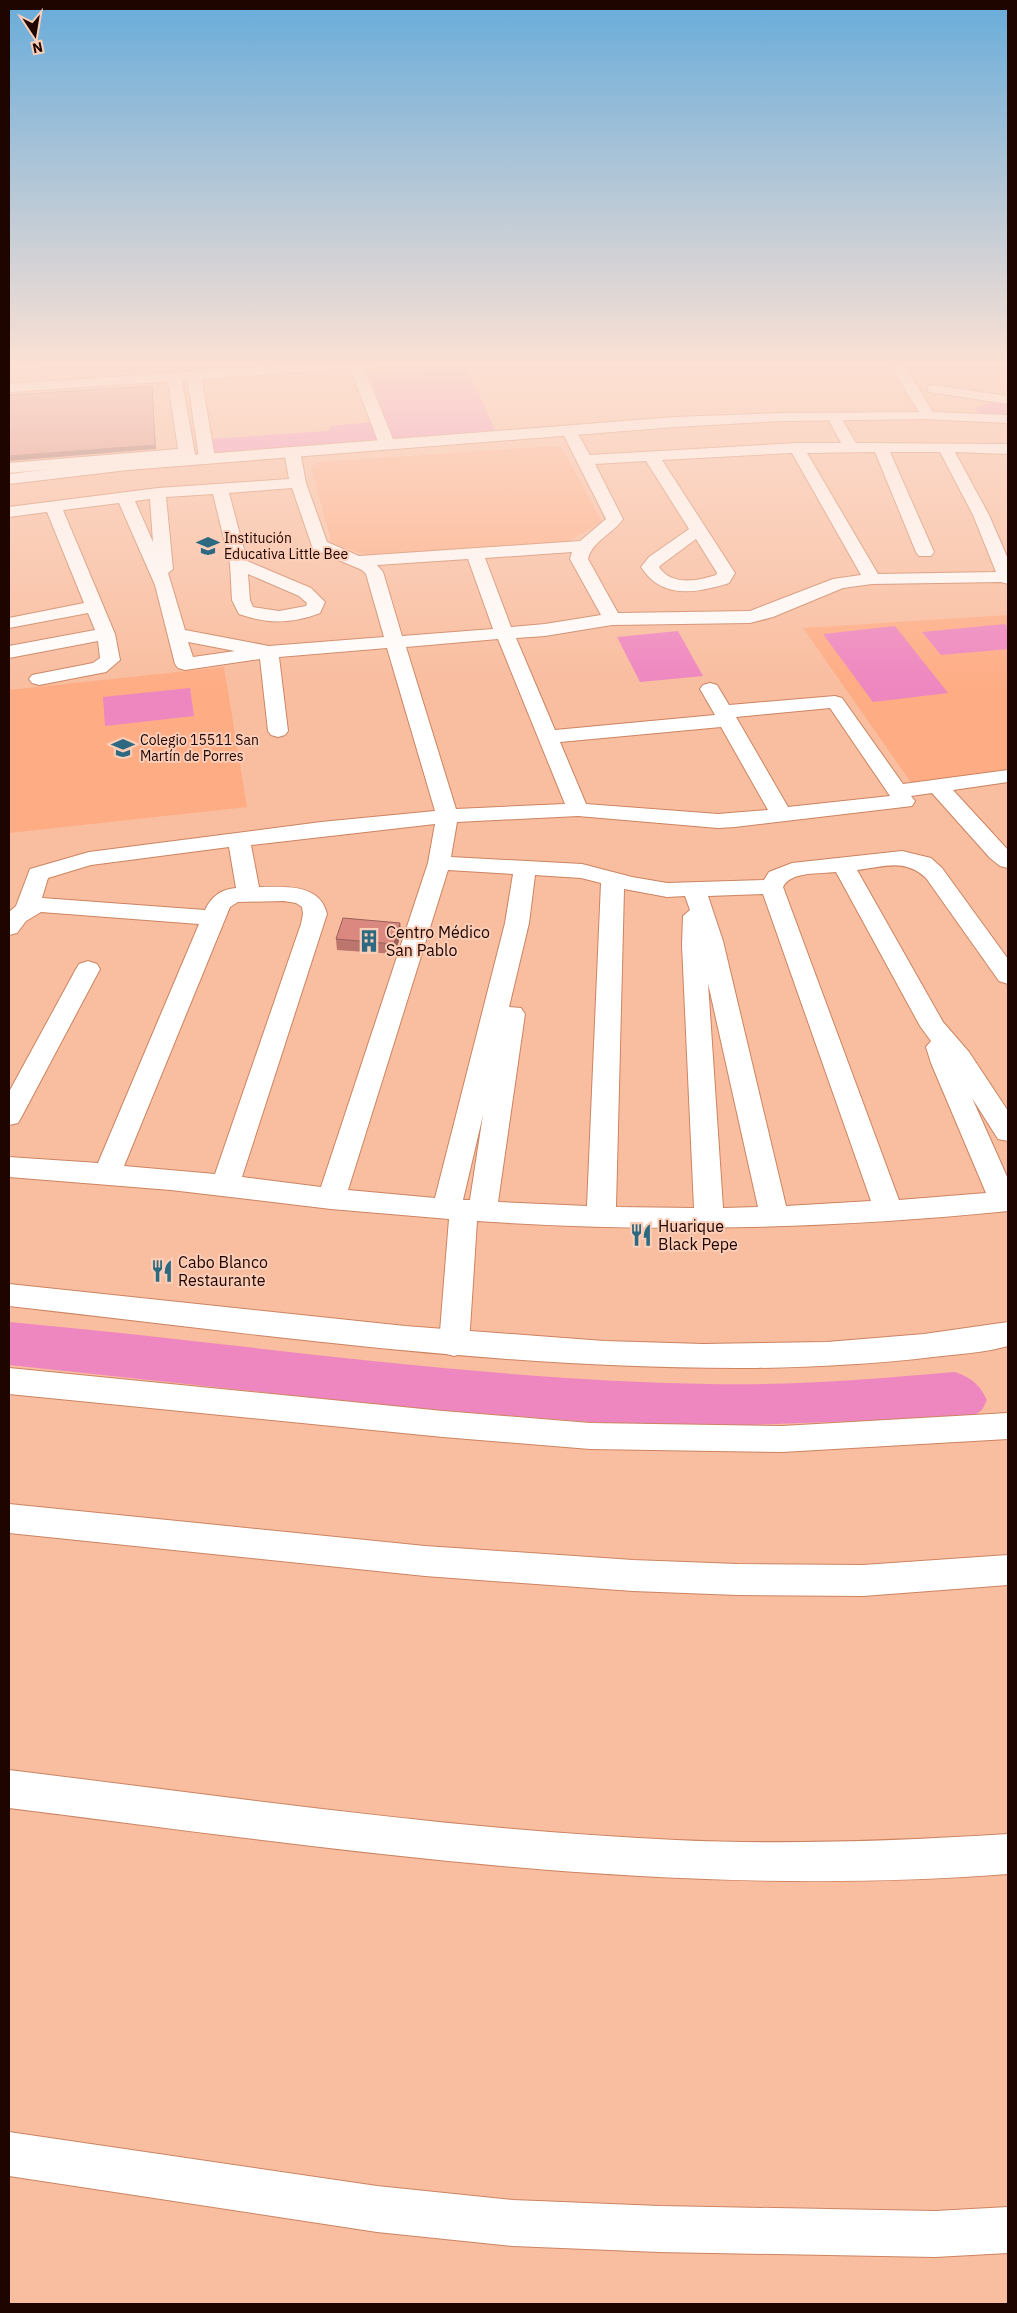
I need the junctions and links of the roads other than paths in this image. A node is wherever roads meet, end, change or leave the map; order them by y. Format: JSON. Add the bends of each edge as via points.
{"nodes":[{"id":1,"x":71,"y":471,"type":"edge"},
{"id":2,"x":296,"y":471,"type":"edge"},
{"id":3,"x":590,"y":471,"type":"edge"},
{"id":4,"x":660,"y":471,"type":"edge"},
{"id":5,"x":810,"y":471,"type":"edge"},
{"id":6,"x":890,"y":471,"type":"edge"},
{"id":7,"x":958,"y":471,"type":"edge"},
{"id":8,"x":9,"y":479,"type":"edge"},
{"id":9,"x":298,"y":482,"type":"junction"},
{"id":10,"x":220,"y":488,"type":"junction"},
{"id":11,"x":158,"y":493,"type":"junction"},
{"id":12,"x":125,"y":497,"type":"junction"},
{"id":13,"x":53,"y":506,"type":"junction"},
{"id":14,"x":9,"y":512,"type":"edge"},
{"id":15,"x":698,"y":530,"type":"dead end"},
{"id":16,"x":584,"y":546,"type":"junction"},
{"id":17,"x":925,"y":552,"type":"dead end"},
{"id":18,"x":475,"y":554,"type":"junction"},
{"id":19,"x":356,"y":561,"type":"junction"},
{"id":20,"x":239,"y":564,"type":"dead end"},
{"id":21,"x":1008,"y":578,"type":"edge"},
{"id":22,"x":872,"y":579,"type":"junction"},
{"id":23,"x":164,"y":585,"type":"junction"},
{"id":24,"x":95,"y":606,"type":"junction"},
{"id":25,"x":612,"y":619,"type":"junction"},
{"id":26,"x":9,"y":623,"type":"edge"},
{"id":27,"x":504,"y":632,"type":"junction"},
{"id":28,"x":106,"y":634,"type":"junction"},
{"id":29,"x":177,"y":634,"type":"junction"},
{"id":30,"x":394,"y":642,"type":"junction"},
{"id":31,"x":9,"y":652,"type":"edge"},
{"id":32,"x":269,"y":652,"type":"junction"},
{"id":33,"x":39,"y":679,"type":"dead end"},
{"id":34,"x":710,"y":688,"type":"dead end"},
{"id":35,"x":726,"y":716,"type":"junction"},
{"id":36,"x":278,"y":730,"type":"dead end"},
{"id":37,"x":547,"y":737,"type":"junction"},
{"id":38,"x":1008,"y":776,"type":"edge"},
{"id":39,"x":938,"y":786,"type":"junction"},
{"id":40,"x":898,"y":791,"type":"junction"},
{"id":41,"x":578,"y":810,"type":"junction"},
{"id":42,"x":782,"y":815,"type":"junction"},
{"id":43,"x":446,"y":816,"type":"junction"},
{"id":44,"x":238,"y":839,"type":"junction"},
{"id":45,"x":1005,"y":861,"type":"edge"},
{"id":46,"x":439,"y":863,"type":"junction"},
{"id":47,"x":843,"y":864,"type":"junction"},
{"id":48,"x":525,"y":867,"type":"junction"},
{"id":49,"x":613,"y":881,"type":"junction"},
{"id":50,"x":772,"y":887,"type":"junction"},
{"id":51,"x":695,"y":890,"type":"junction"},
{"id":52,"x":249,"y":894,"type":"junction"},
{"id":53,"x":27,"y":908,"type":"junction"},
{"id":54,"x":212,"y":918,"type":"junction"},
{"id":55,"x":517,"y":923,"type":"junction"},
{"id":56,"x":9,"y":928,"type":"edge"},
{"id":57,"x":88,"y":970,"type":"dead end"},
{"id":58,"x":1008,"y":976,"type":"edge"},
{"id":59,"x":933,"y":1026,"type":"junction"},
{"id":60,"x":9,"y":1116,"type":"edge"},
{"id":61,"x":1008,"y":1132,"type":"edge"},
{"id":62,"x":9,"y":1167,"type":"edge"},
{"id":63,"x":107,"y":1174,"type":"junction"},
{"id":64,"x":225,"y":1185,"type":"junction"},
{"id":65,"x":331,"y":1199,"type":"junction"},
{"id":66,"x":1006,"y":1201,"type":"edge"},
{"id":67,"x":464,"y":1210,"type":"junction"},
{"id":68,"x":889,"y":1212,"type":"junction"},
{"id":69,"x":774,"y":1217,"type":"junction"},
{"id":70,"x":601,"y":1218,"type":"junction"},
{"id":71,"x":709,"y":1219,"type":"junction"},
{"id":72,"x":9,"y":1295,"type":"edge"},
{"id":73,"x":1008,"y":1334,"type":"edge"},
{"id":74,"x":454,"y":1344,"type":"junction"},
{"id":75,"x":9,"y":1382,"type":"edge"},
{"id":76,"x":1008,"y":1426,"type":"edge"},
{"id":77,"x":9,"y":1518,"type":"edge"},
{"id":78,"x":1008,"y":1570,"type":"edge"},
{"id":79,"x":9,"y":1789,"type":"edge"},
{"id":80,"x":1008,"y":1854,"type":"edge"},
{"id":81,"x":9,"y":2154,"type":"edge"},
{"id":82,"x":1008,"y":2230,"type":"edge"}],
"edges":[{"from":1,"to":8,"type":"street"},
{"from":2,"to":9,"type":"street"},
{"from":3,"to":16,"type":"street","via":[[615,519],[609,528]]},
{"from":4,"to":15,"type":"street"},
{"from":5,"to":22,"type":"street"},
{"from":6,"to":17,"type":"street"},
{"from":7,"to":21,"type":"street"},
{"from":9,"to":10,"type":"street"},
{"from":9,"to":19,"type":"street","via":[[319,546]]},
{"from":10,"to":11,"type":"street"},
{"from":10,"to":20,"type":"street"},
{"from":11,"to":12,"type":"street"},
{"from":11,"to":23,"type":"street"},
{"from":12,"to":13,"type":"street"},
{"from":12,"to":23,"type":"street"},
{"from":13,"to":14,"type":"street"},
{"from":13,"to":24,"type":"street"},
{"from":16,"to":18,"type":"street"},
{"from":16,"to":25,"type":"street","via":[[579,559]]},
{"from":18,"to":19,"type":"street"},
{"from":18,"to":27,"type":"street"},
{"from":19,"to":30,"type":"street","via":[[374,572]]},
{"from":21,"to":22,"type":"street"},
{"from":22,"to":25,"type":"street","via":[[826,586],[767,613],[750,617]]},
{"from":23,"to":29,"type":"street"},
{"from":24,"to":26,"type":"street"},
{"from":24,"to":28,"type":"street"},
{"from":25,"to":27,"type":"street","via":[[545,630]]},
{"from":27,"to":30,"type":"street"},
{"from":27,"to":37,"type":"street"},
{"from":28,"to":31,"type":"street"},
{"from":28,"to":33,"type":"street","via":[[110,660],[105,665],[90,671]]},
{"from":29,"to":32,"type":"street"},
{"from":29,"to":32,"type":"street","via":[[185,664]]},
{"from":30,"to":32,"type":"street"},
{"from":30,"to":43,"type":"street"},
{"from":32,"to":36,"type":"street"},
{"from":34,"to":35,"type":"street"},
{"from":35,"to":37,"type":"street"},
{"from":35,"to":40,"type":"street","via":[[836,702]]},
{"from":35,"to":42,"type":"street"},
{"from":37,"to":41,"type":"street"},
{"from":38,"to":39,"type":"street"},
{"from":39,"to":40,"type":"street"},
{"from":39,"to":45,"type":"street"},
{"from":40,"to":42,"type":"street","via":[[904,801]]},
{"from":41,"to":42,"type":"street","via":[[718,821]]},
{"from":41,"to":43,"type":"street"},
{"from":43,"to":44,"type":"street"},
{"from":43,"to":46,"type":"street"},
{"from":44,"to":52,"type":"street"},
{"from":44,"to":53,"type":"street","via":[[89,859],[38,874]]},
{"from":46,"to":48,"type":"street"},
{"from":46,"to":65,"type":"street"},
{"from":47,"to":50,"type":"street","via":[[792,870],[778,877]]},
{"from":47,"to":58,"type":"street","via":[[902,858],[922,863],[934,873]]},
{"from":47,"to":59,"type":"street"},
{"from":48,"to":49,"type":"street","via":[[582,870]]},
{"from":48,"to":55,"type":"street"},
{"from":49,"to":51,"type":"street","via":[[644,887]]},
{"from":49,"to":70,"type":"street"},
{"from":50,"to":51,"type":"street"},
{"from":50,"to":68,"type":"street"},
{"from":51,"to":69,"type":"street","via":[[711,941]]},
{"from":51,"to":71,"type":"street","via":[[694,945]]},
{"from":52,"to":54,"type":"street","via":[[233,895],[220,903]]},
{"from":52,"to":64,"type":"street","via":[[303,897],[313,904],[315,914]]},
{"from":53,"to":54,"type":"street","via":[[58,905]]},
{"from":53,"to":56,"type":"street","via":[[16,916]]},
{"from":54,"to":63,"type":"street"},
{"from":55,"to":67,"type":"street"},
{"from":55,"to":67,"type":"street","via":[[516,987]]},
{"from":57,"to":60,"type":"street"},
{"from":59,"to":61,"type":"street","via":[[960,1058]]},
{"from":59,"to":66,"type":"street","via":[[944,1063]]},
{"from":62,"to":63,"type":"street"},
{"from":63,"to":64,"type":"street"},
{"from":64,"to":65,"type":"street"},
{"from":65,"to":67,"type":"street"},
{"from":66,"to":68,"type":"street"},
{"from":67,"to":70,"type":"street"},
{"from":67,"to":74,"type":"street"},
{"from":68,"to":69,"type":"street"},
{"from":69,"to":71,"type":"street"},
{"from":70,"to":71,"type":"street"},
{"from":72,"to":74,"type":"street"},
{"from":73,"to":74,"type":"street","via":[[907,1349],[803,1355],[650,1355]]},
{"from":75,"to":76,"type":"street","via":[[590,1436],[782,1439]]},
{"from":77,"to":78,"type":"street","via":[[386,1559],[626,1577],[845,1582]]},
{"from":79,"to":80,"type":"street","via":[[404,1838],[630,1857],[760,1861]]},
{"from":81,"to":82,"type":"street","via":[[377,2209],[513,2223],[925,2234]]}]}
